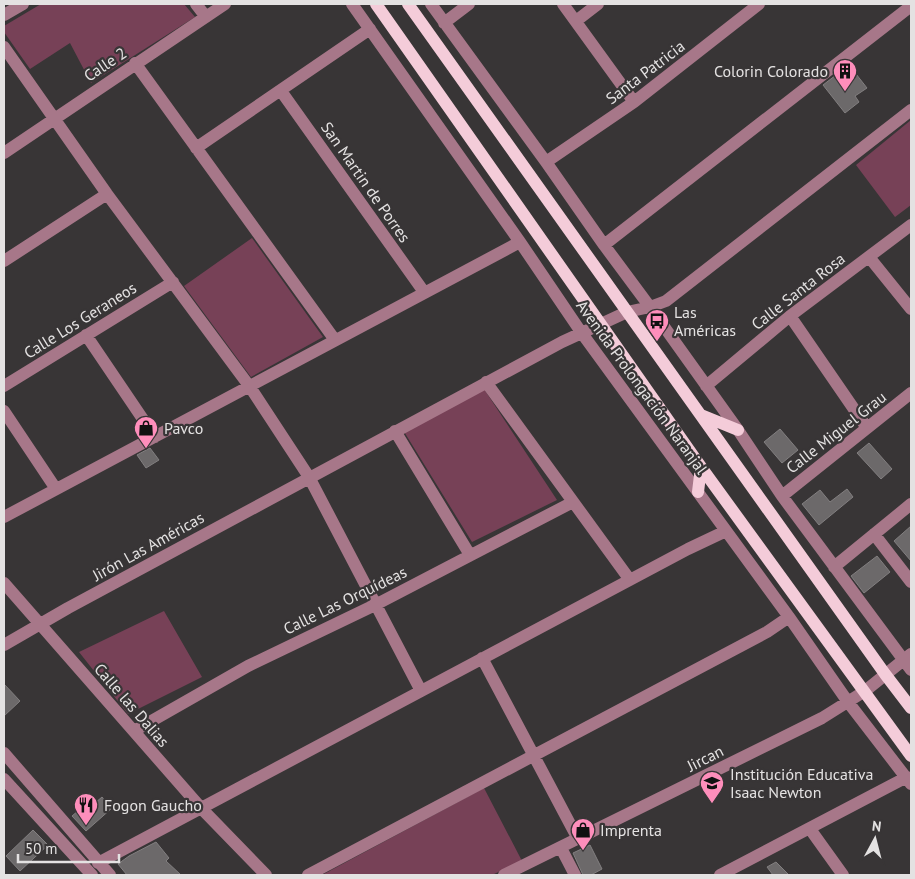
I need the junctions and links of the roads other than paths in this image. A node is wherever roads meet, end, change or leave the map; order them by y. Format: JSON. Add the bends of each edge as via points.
{"nodes":[{"id":1,"x":23,"y":4,"type":"edge"},
{"id":2,"x":196,"y":4,"type":"edge"},
{"id":3,"x":225,"y":4,"type":"edge"},
{"id":4,"x":352,"y":4,"type":"edge"},
{"id":5,"x":376,"y":4,"type":"edge"},
{"id":6,"x":408,"y":4,"type":"edge"},
{"id":7,"x":431,"y":4,"type":"edge"},
{"id":8,"x":469,"y":4,"type":"edge"},
{"id":9,"x":563,"y":4,"type":"edge"},
{"id":10,"x":598,"y":4,"type":"edge"},
{"id":11,"x":760,"y":4,"type":"edge"},
{"id":12,"x":911,"y":6,"type":"edge"},
{"id":13,"x":4,"y":15,"type":"edge"},
{"id":14,"x":206,"y":17,"type":"junction"},
{"id":15,"x":576,"y":21,"type":"junction"},
{"id":16,"x":444,"y":23,"type":"junction"},
{"id":17,"x":370,"y":29,"type":"junction"},
{"id":18,"x":4,"y":47,"type":"edge"},
{"id":19,"x":135,"y":63,"type":"junction"},
{"id":20,"x":281,"y":91,"type":"junction"},
{"id":21,"x":634,"y":102,"type":"junction"},
{"id":22,"x":911,"y":110,"type":"edge"},
{"id":23,"x":54,"y":118,"type":"junction"},
{"id":24,"x":196,"y":148,"type":"junction"},
{"id":25,"x":4,"y":152,"type":"edge"},
{"id":26,"x":546,"y":162,"type":"junction"},
{"id":27,"x":107,"y":194,"type":"junction"},
{"id":28,"x":911,"y":225,"type":"edge"},
{"id":29,"x":520,"y":242,"type":"junction"},
{"id":30,"x":604,"y":245,"type":"junction"},
{"id":31,"x":869,"y":256,"type":"junction"},
{"id":32,"x":4,"y":261,"type":"edge"},
{"id":33,"x":173,"y":282,"type":"junction"},
{"id":34,"x":424,"y":292,"type":"junction"},
{"id":35,"x":650,"y":307,"type":"junction"},
{"id":36,"x":911,"y":309,"type":"edge"},
{"id":37,"x":627,"y":312,"type":"junction"},
{"id":38,"x":790,"y":316,"type":"junction"},
{"id":39,"x":602,"y":325,"type":"junction"},
{"id":40,"x":581,"y":332,"type":"junction"},
{"id":41,"x":86,"y":335,"type":"junction"},
{"id":42,"x":335,"y":340,"type":"junction"},
{"id":43,"x":486,"y":382,"type":"junction"},
{"id":44,"x":4,"y":386,"type":"edge"},
{"id":45,"x":706,"y":386,"type":"junction"},
{"id":46,"x":250,"y":387,"type":"junction"},
{"id":47,"x":911,"y":393,"type":"edge"},
{"id":48,"x":4,"y":411,"type":"edge"},
{"id":49,"x":700,"y":414,"type":"junction"},
{"id":50,"x":867,"y":428,"type":"junction"},
{"id":51,"x":738,"y":430,"type":"junction"},
{"id":52,"x":395,"y":431,"type":"junction"},
{"id":53,"x":155,"y":437,"type":"junction"},
{"id":54,"x":702,"y":467,"type":"junction"},
{"id":55,"x":309,"y":476,"type":"junction"},
{"id":56,"x":56,"y":489,"type":"junction"},
{"id":57,"x":698,"y":492,"type":"junction"},
{"id":58,"x":782,"y":496,"type":"junction"},
{"id":59,"x":573,"y":502,"type":"junction"},
{"id":60,"x":911,"y":504,"type":"edge"},
{"id":61,"x":4,"y":517,"type":"edge"},
{"id":62,"x":726,"y":531,"type":"junction"},
{"id":63,"x":874,"y":534,"type":"junction"},
{"id":64,"x":470,"y":556,"type":"junction"},
{"id":65,"x":834,"y":567,"type":"junction"},
{"id":66,"x":630,"y":580,"type":"junction"},
{"id":67,"x":911,"y":582,"type":"edge"},
{"id":68,"x":4,"y":583,"type":"edge"},
{"id":69,"x":377,"y":604,"type":"junction"},
{"id":70,"x":789,"y":617,"type":"junction"},
{"id":71,"x":39,"y":624,"type":"junction"},
{"id":72,"x":4,"y":645,"type":"edge"},
{"id":73,"x":482,"y":658,"type":"junction"},
{"id":74,"x":909,"y":661,"type":"edge"},
{"id":75,"x":885,"y":674,"type":"junction"},
{"id":76,"x":421,"y":691,"type":"junction"},
{"id":77,"x":865,"y":691,"type":"junction"},
{"id":78,"x":848,"y":702,"type":"junction"},
{"id":79,"x":911,"y":708,"type":"edge"},
{"id":80,"x":134,"y":732,"type":"junction"},
{"id":81,"x":4,"y":753,"type":"edge"},
{"id":82,"x":534,"y":755,"type":"junction"},
{"id":83,"x":911,"y":756,"type":"edge"},
{"id":84,"x":4,"y":779,"type":"edge"},
{"id":85,"x":909,"y":781,"type":"edge"},
{"id":86,"x":201,"y":808,"type":"junction"},
{"id":87,"x":810,"y":829,"type":"junction"},
{"id":88,"x":578,"y":839,"type":"junction"},
{"id":89,"x":561,"y":848,"type":"junction"},
{"id":90,"x":98,"y":863,"type":"junction"},
{"id":91,"x":92,"y":875,"type":"edge"},
{"id":92,"x":110,"y":875,"type":"edge"},
{"id":93,"x":266,"y":875,"type":"edge"},
{"id":94,"x":308,"y":875,"type":"edge"},
{"id":95,"x":504,"y":875,"type":"edge"},
{"id":96,"x":575,"y":875,"type":"edge"},
{"id":97,"x":720,"y":875,"type":"edge"},
{"id":98,"x":844,"y":875,"type":"edge"}],
"edges":[{"from":1,"to":13,"type":"street"},
{"from":2,"to":14,"type":"street"},
{"from":3,"to":14,"type":"street","name":"Calle 2"},
{"from":4,"to":17,"type":"street","name":"Avenida Prolongación Naranjal"},
{"from":5,"to":39,"type":"main road","name":"Avenida Prolongación Naranjal"},
{"from":6,"to":37,"type":"main road","name":"Avenida Prolongación Naranjal"},
{"from":7,"to":16,"type":"street"},
{"from":8,"to":16,"type":"street"},
{"from":9,"to":15,"type":"street"},
{"from":10,"to":15,"type":"street"},
{"from":11,"to":21,"type":"street","name":"Santa Patricia"},
{"from":12,"to":30,"type":"street"},
{"from":14,"to":19,"type":"street","name":"Calle 2"},
{"from":15,"to":21,"type":"street"},
{"from":16,"to":26,"type":"street"},
{"from":17,"to":20,"type":"street"},
{"from":17,"to":29,"type":"street","name":"Avenida Prolongación Naranjal"},
{"from":18,"to":23,"type":"street"},
{"from":19,"to":23,"type":"street","name":"Calle 2"},
{"from":19,"to":24,"type":"street"},
{"from":20,"to":24,"type":"street"},
{"from":20,"to":34,"type":"street","name":"San Martin de Porres"},
{"from":21,"to":26,"type":"street","name":"Santa Patricia"},
{"from":22,"to":35,"type":"street","name":"Jirón Las Américas","via":[[666,302]]},
{"from":23,"to":25,"type":"street","name":"Calle 2"},
{"from":23,"to":27,"type":"street"},
{"from":24,"to":42,"type":"street"},
{"from":26,"to":30,"type":"street"},
{"from":27,"to":32,"type":"street"},
{"from":27,"to":33,"type":"street"},
{"from":28,"to":31,"type":"street","name":"Calle Santa Rosa"},
{"from":29,"to":34,"type":"street"},
{"from":29,"to":40,"type":"street","name":"Avenida Prolongación Naranjal"},
{"from":30,"to":35,"type":"street"},
{"from":31,"to":36,"type":"street"},
{"from":31,"to":38,"type":"street","name":"Calle Santa Rosa"},
{"from":33,"to":41,"type":"street","name":"Calle Los Geraneos"},
{"from":33,"to":46,"type":"street"},
{"from":34,"to":42,"type":"street"},
{"from":35,"to":37,"type":"street","name":"Jirón Las Américas"},
{"from":35,"to":45,"type":"street"},
{"from":37,"to":39,"type":"street","name":"Jirón Las Américas"},
{"from":37,"to":49,"type":"main road","name":"Avenida Prolongación Naranjal"},
{"from":38,"to":45,"type":"street","name":"Calle Santa Rosa"},
{"from":38,"to":50,"type":"street"},
{"from":39,"to":40,"type":"street","name":"Jirón Las Américas"},
{"from":39,"to":54,"type":"main road","name":"Avenida Prolongación Naranjal"},
{"from":40,"to":43,"type":"street","name":"Jirón Las Américas"},
{"from":40,"to":57,"type":"street","name":"Avenida Prolongación Naranjal"},
{"from":41,"to":44,"type":"street","name":"Calle Los Geraneos"},
{"from":41,"to":53,"type":"street"},
{"from":42,"to":46,"type":"street"},
{"from":43,"to":52,"type":"street","name":"Jirón Las Américas"},
{"from":43,"to":59,"type":"street"},
{"from":45,"to":51,"type":"street"},
{"from":46,"to":53,"type":"street"},
{"from":46,"to":55,"type":"street"},
{"from":47,"to":50,"type":"street","name":"Calle Miguel Grau"},
{"from":48,"to":56,"type":"street"},
{"from":49,"to":51,"type":"main road"},
{"from":49,"to":75,"type":"main road","name":"Avenida Prolongación Naranjal"},
{"from":50,"to":58,"type":"street","name":"Calle Miguel Grau"},
{"from":51,"to":58,"type":"street"},
{"from":52,"to":55,"type":"street","name":"Jirón Las Américas"},
{"from":52,"to":64,"type":"street"},
{"from":53,"to":56,"type":"street"},
{"from":54,"to":57,"type":"main road"},
{"from":54,"to":77,"type":"main road","name":"Avenida Prolongación Naranjal"},
{"from":55,"to":69,"type":"street"},
{"from":55,"to":71,"type":"street","name":"Jirón Las Américas"},
{"from":56,"to":61,"type":"street"},
{"from":57,"to":62,"type":"street","name":"Avenida Prolongación Naranjal"},
{"from":58,"to":65,"type":"street"},
{"from":59,"to":64,"type":"street","name":"Calle Las Orquídeas"},
{"from":59,"to":66,"type":"street"},
{"from":60,"to":63,"type":"street"},
{"from":62,"to":66,"type":"street"},
{"from":62,"to":70,"type":"street","name":"Avenida Prolongación Naranjal"},
{"from":63,"to":65,"type":"street"},
{"from":63,"to":67,"type":"street"},
{"from":64,"to":69,"type":"street","name":"Calle Las Orquídeas"},
{"from":65,"to":74,"type":"street"},
{"from":66,"to":73,"type":"street"},
{"from":68,"to":71,"type":"street","name":"Calle las Dalias"},
{"from":69,"to":76,"type":"street"},
{"from":69,"to":80,"type":"street","name":"Calle Las Orquídeas","via":[[248,666]]},
{"from":70,"to":78,"type":"street","name":"Avenida Prolongación Naranjal"},
{"from":70,"to":82,"type":"street","via":[[767,632]]},
{"from":71,"to":72,"type":"street","name":"Jirón Las Américas"},
{"from":71,"to":80,"type":"street","name":"Calle las Dalias"},
{"from":73,"to":76,"type":"street"},
{"from":73,"to":82,"type":"street"},
{"from":74,"to":75,"type":"street","name":"Jircan"},
{"from":75,"to":77,"type":"street","name":"Jircan"},
{"from":75,"to":79,"type":"main road","name":"Avenida Prolongación Naranjal"},
{"from":76,"to":86,"type":"street"},
{"from":77,"to":78,"type":"street","name":"Jircan"},
{"from":77,"to":83,"type":"main road","name":"Avenida Prolongación Naranjal"},
{"from":78,"to":85,"type":"street","name":"Avenida Prolongación Naranjal"},
{"from":78,"to":88,"type":"street","name":"Jircan","via":[[822,718]]},
{"from":80,"to":86,"type":"street","name":"Calle las Dalias"},
{"from":81,"to":90,"type":"street"},
{"from":82,"to":88,"type":"street"},
{"from":82,"to":94,"type":"street"},
{"from":84,"to":91,"type":"street"},
{"from":85,"to":87,"type":"street"},
{"from":86,"to":90,"type":"street"},
{"from":86,"to":93,"type":"street","name":"Calle las Dalias"},
{"from":87,"to":97,"type":"street"},
{"from":87,"to":98,"type":"street"},
{"from":88,"to":89,"type":"street","name":"Jircan"},
{"from":89,"to":95,"type":"street","name":"Jircan"},
{"from":89,"to":96,"type":"street"},
{"from":90,"to":92,"type":"street"}]}
